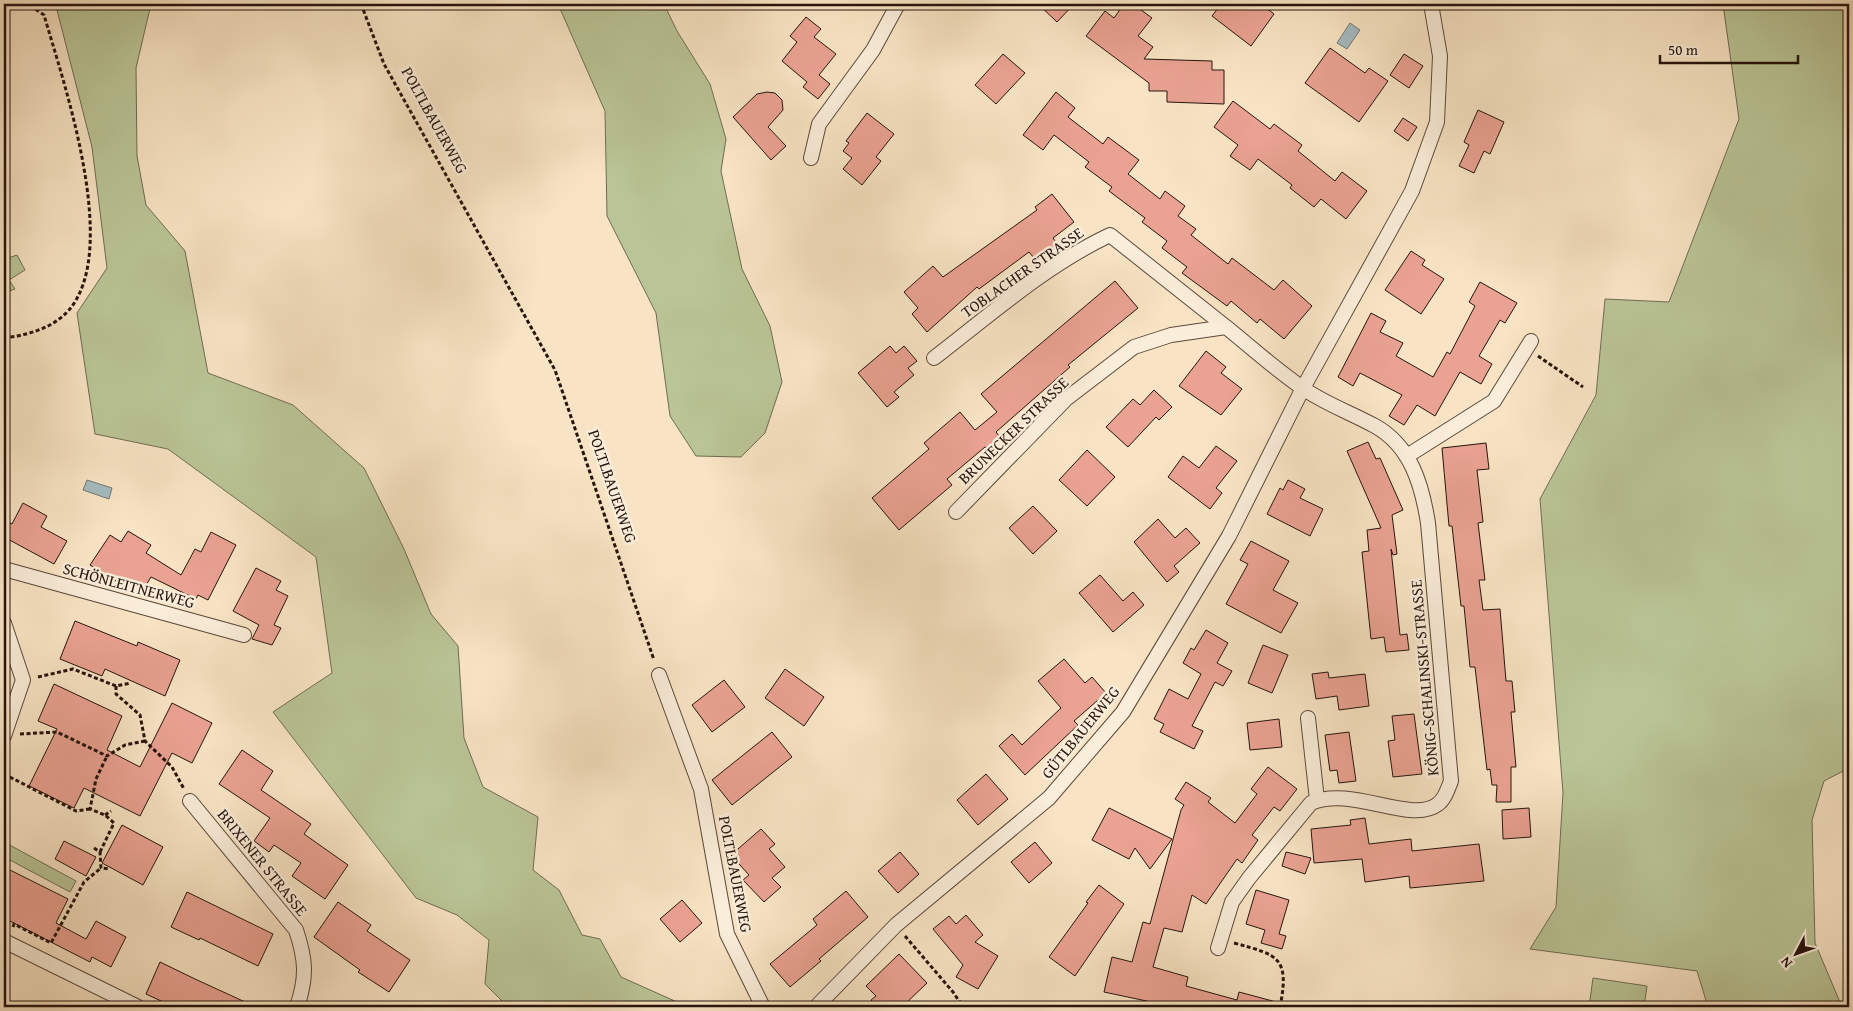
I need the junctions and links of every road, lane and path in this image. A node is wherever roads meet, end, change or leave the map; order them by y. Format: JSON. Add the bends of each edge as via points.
{"nodes":[{"id":1,"x":28,"y":4,"type":"edge"},
{"id":2,"x":361,"y":4,"type":"edge"},
{"id":3,"x":898,"y":4,"type":"edge"},
{"id":4,"x":1431,"y":4,"type":"edge"},
{"id":5,"x":811,"y":158,"type":"dead end"},
{"id":6,"x":1226,"y":327,"type":"junction"},
{"id":7,"x":4,"y":338,"type":"edge"},
{"id":8,"x":1528,"y":347,"type":"joint"},
{"id":9,"x":934,"y":358,"type":"dead end"},
{"id":10,"x":1583,"y":387,"type":"dead end"},
{"id":11,"x":1303,"y":388,"type":"junction"},
{"id":12,"x":1407,"y":456,"type":"junction"},
{"id":13,"x":956,"y":512,"type":"dead end"},
{"id":14,"x":4,"y":569,"type":"edge"},
{"id":15,"x":4,"y":623,"type":"edge"},
{"id":16,"x":244,"y":634,"type":"dead end"},
{"id":17,"x":4,"y":657,"type":"edge"},
{"id":18,"x":18,"y":662,"type":"junction"},
{"id":19,"x":659,"y":675,"type":"joint"},
{"id":20,"x":23,"y":680,"type":"junction"},
{"id":21,"x":131,"y":684,"type":"dead end"},
{"id":22,"x":116,"y":686,"type":"junction"},
{"id":23,"x":1308,"y":718,"type":"dead end"},
{"id":24,"x":4,"y":735,"type":"edge"},
{"id":25,"x":145,"y":741,"type":"junction"},
{"id":26,"x":107,"y":756,"type":"junction"},
{"id":27,"x":4,"y":774,"type":"edge"},
{"id":28,"x":1317,"y":800,"type":"junction"},
{"id":29,"x":190,"y":801,"type":"joint"},
{"id":30,"x":90,"y":809,"type":"junction"},
{"id":31,"x":111,"y":811,"type":"dead end"},
{"id":32,"x":105,"y":816,"type":"junction"},
{"id":33,"x":94,"y":848,"type":"dead end"},
{"id":34,"x":100,"y":852,"type":"junction"},
{"id":35,"x":101,"y":868,"type":"junction"},
{"id":36,"x":110,"y":869,"type":"dead end"},
{"id":37,"x":14,"y":924,"type":"dead end"},
{"id":38,"x":896,"y":925,"type":"junction"},
{"id":39,"x":4,"y":941,"type":"edge"},
{"id":40,"x":1219,"y":944,"type":"joint"},
{"id":41,"x":138,"y":1007,"type":"edge"},
{"id":42,"x":297,"y":1007,"type":"edge"},
{"id":43,"x":763,"y":1007,"type":"edge"},
{"id":44,"x":816,"y":1007,"type":"edge"},
{"id":45,"x":963,"y":1007,"type":"edge"},
{"id":46,"x":1280,"y":1007,"type":"edge"}],
"edges":[{"from":1,"to":7,"type":"path","via":[[44,14],[81,144],[90,206],[88,266],[70,309],[57,320],[26,335]]},
{"from":2,"to":19,"type":"path","name":"POLTLBAUERWEG","via":[[384,64],[555,370]]},
{"from":3,"to":5,"type":"street","via":[[873,50],[818,124]]},
{"from":4,"to":11,"type":"street","name":"GÜTLBAUERWEG","via":[[1440,56],[1436,122],[1412,191]]},
{"from":6,"to":9,"type":"street","name":"TOBLACHER STRASSE","via":[[1110,234],[1086,246],[1039,279]]},
{"from":6,"to":11,"type":"street"},
{"from":6,"to":13,"type":"street","name":"BRUNECKER STRASSE","via":[[1171,335],[1134,347],[1066,399]]},
{"from":8,"to":10,"type":"path"},
{"from":8,"to":12,"type":"street","via":[[1494,401]]},
{"from":11,"to":12,"type":"street","name":"KÖNIG-SCHALINSKI-STRASSE","via":[[1376,426]]},
{"from":11,"to":38,"type":"street","name":"GÜTLBAUERWEG","via":[[1229,536],[1123,712],[1048,798]]},
{"from":12,"to":28,"type":"street","name":"KÖNIG-SCHALINSKI-STRASSE","via":[[1424,497],[1428,523],[1451,781],[1438,804],[1426,810],[1411,811],[1341,797]]},
{"from":14,"to":16,"type":"street","name":"SCHÖNLEITNERWEG"},
{"from":15,"to":18,"type":"street"},
{"from":17,"to":18,"type":"street"},
{"from":18,"to":20,"type":"street"},
{"from":19,"to":43,"type":"street","name":"POLTLBAUERWEG","via":[[702,789],[727,934]]},
{"from":20,"to":22,"type":"path","via":[[73,669]]},
{"from":20,"to":24,"type":"street"},
{"from":21,"to":22,"type":"path"},
{"from":22,"to":25,"type":"path","via":[[116,694],[140,715]]},
{"from":23,"to":28,"type":"street"},
{"from":24,"to":26,"type":"path","via":[[56,732]]},
{"from":25,"to":26,"type":"path","via":[[124,745]]},
{"from":25,"to":29,"type":"path","via":[[172,767]]},
{"from":26,"to":30,"type":"path","via":[[96,779]]},
{"from":27,"to":30,"type":"path","via":[[76,811]]},
{"from":28,"to":40,"type":"street","via":[[1297,817],[1232,902]]},
{"from":29,"to":42,"type":"street","name":"BRIXENER STRASSE","via":[[296,930],[304,962],[304,985]]},
{"from":30,"to":32,"type":"path"},
{"from":31,"to":32,"type":"path"},
{"from":32,"to":34,"type":"path","via":[[114,823]]},
{"from":33,"to":34,"type":"path"},
{"from":34,"to":35,"type":"path"},
{"from":35,"to":36,"type":"path"},
{"from":35,"to":37,"type":"path","via":[[84,882],[51,943]]},
{"from":38,"to":44,"type":"street","name":"GÜTLBAUERWEG"},
{"from":38,"to":45,"type":"path"},
{"from":39,"to":41,"type":"street"},
{"from":40,"to":46,"type":"path","via":[[1270,954],[1279,961],[1284,979]]}]}
